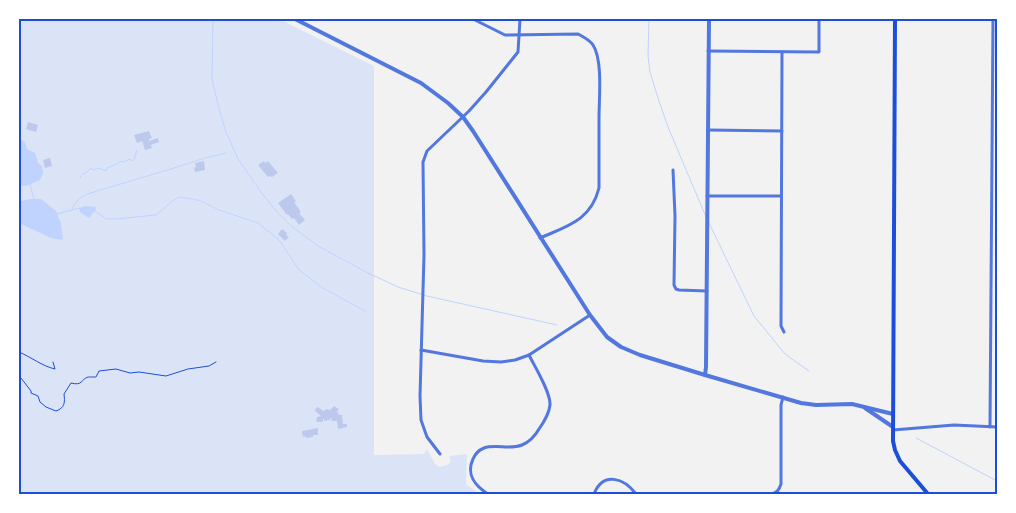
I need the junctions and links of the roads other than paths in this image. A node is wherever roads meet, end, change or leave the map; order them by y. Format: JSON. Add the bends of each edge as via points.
{"nodes":[{"id":1,"x":296,"y":19,"type":"edge"},
{"id":2,"x":473,"y":19,"type":"edge"},
{"id":3,"x":520,"y":19,"type":"edge"},
{"id":4,"x":709,"y":19,"type":"edge"},
{"id":5,"x":820,"y":19,"type":"edge"},
{"id":6,"x":895,"y":19,"type":"edge"},
{"id":7,"x":993,"y":19,"type":"edge"},
{"id":8,"x":520,"y":35,"type":"junction"},
{"id":9,"x":708,"y":51,"type":"junction"},
{"id":10,"x":782,"y":52,"type":"junction"},
{"id":11,"x":463,"y":117,"type":"junction"},
{"id":12,"x":708,"y":130,"type":"junction"},
{"id":13,"x":782,"y":131,"type":"junction"},
{"id":14,"x":673,"y":170,"type":"dead end"},
{"id":15,"x":707,"y":196,"type":"junction"},
{"id":16,"x":781,"y":196,"type":"junction"},
{"id":17,"x":540,"y":238,"type":"junction"},
{"id":18,"x":707,"y":290,"type":"junction"},
{"id":19,"x":590,"y":315,"type":"junction"},
{"id":20,"x":784,"y":332,"type":"dead end"},
{"id":21,"x":421,"y":350,"type":"junction"},
{"id":22,"x":529,"y":355,"type":"junction"},
{"id":23,"x":705,"y":375,"type":"junction"},
{"id":24,"x":783,"y":397,"type":"junction"},
{"id":25,"x":865,"y":408,"type":"junction"},
{"id":26,"x":893,"y":414,"type":"junction"},
{"id":27,"x":990,"y":427,"type":"junction"},
{"id":28,"x":997,"y":427,"type":"edge"},
{"id":29,"x":893,"y":429,"type":"junction"},
{"id":30,"x":440,"y":454,"type":"dead end"},
{"id":31,"x":488,"y":494,"type":"edge"},
{"id":32,"x":594,"y":494,"type":"edge"},
{"id":33,"x":636,"y":494,"type":"edge"},
{"id":34,"x":771,"y":494,"type":"edge"},
{"id":35,"x":928,"y":494,"type":"edge"}],
"edges":[{"from":1,"to":11,"type":"street","via":[[420,83]]},
{"from":2,"to":8,"type":"street","via":[[505,34]]},
{"from":3,"to":8,"type":"street"},
{"from":4,"to":9,"type":"street"},
{"from":5,"to":10,"type":"street","via":[[819,52]]},
{"from":6,"to":26,"type":"main road"},
{"from":7,"to":27,"type":"street"},
{"from":8,"to":11,"type":"street","via":[[518,52]]},
{"from":8,"to":17,"type":"street","via":[[578,34],[593,44],[599,66],[599,188],[596,198],[582,217]]},
{"from":9,"to":10,"type":"street"},
{"from":9,"to":12,"type":"street"},
{"from":10,"to":13,"type":"street"},
{"from":11,"to":17,"type":"street"},
{"from":11,"to":21,"type":"street","via":[[427,151],[424,162]]},
{"from":12,"to":13,"type":"street"},
{"from":12,"to":15,"type":"street"},
{"from":13,"to":16,"type":"street"},
{"from":14,"to":18,"type":"street","via":[[674,285],[679,290]]},
{"from":15,"to":16,"type":"street"},
{"from":15,"to":18,"type":"street"},
{"from":16,"to":20,"type":"street","via":[[781,326]]},
{"from":17,"to":19,"type":"street"},
{"from":18,"to":23,"type":"street"},
{"from":19,"to":22,"type":"street"},
{"from":19,"to":23,"type":"street","via":[[607,337],[621,347]]},
{"from":21,"to":22,"type":"street","via":[[501,362]]},
{"from":21,"to":30,"type":"street","via":[[421,420],[426,437]]},
{"from":22,"to":31,"type":"street","via":[[550,406],[545,420],[530,441],[515,447],[484,448],[477,452],[471,475],[481,490]]},
{"from":23,"to":24,"type":"street"},
{"from":24,"to":25,"type":"street","via":[[808,404],[852,404]]},
{"from":24,"to":34,"type":"street","via":[[780,405],[780,484],[779,490]]},
{"from":25,"to":26,"type":"street"},
{"from":25,"to":29,"type":"street"},
{"from":26,"to":29,"type":"main road"},
{"from":27,"to":28,"type":"street"},
{"from":27,"to":29,"type":"street","via":[[954,424]]},
{"from":29,"to":35,"type":"main road","via":[[897,456]]},
{"from":32,"to":33,"type":"street","via":[[605,480],[614,480],[631,487]]}]}
